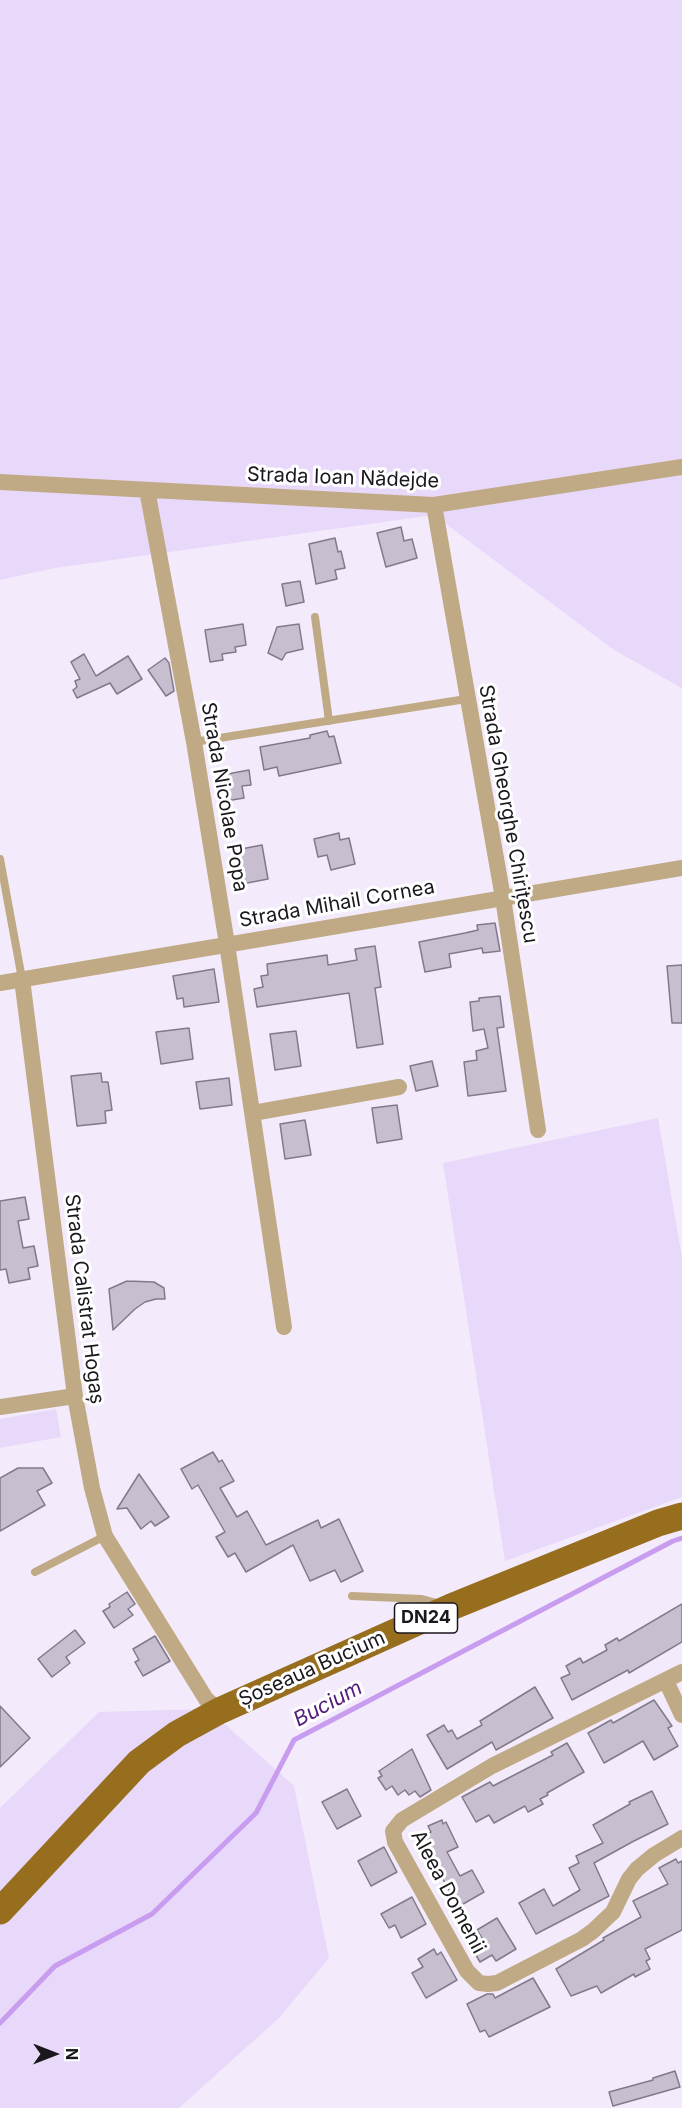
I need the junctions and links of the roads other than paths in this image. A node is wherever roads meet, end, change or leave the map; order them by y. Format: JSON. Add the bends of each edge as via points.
{"nodes":[{"id":1,"x":682,"y":467,"type":"edge"},
{"id":2,"x":0,"y":482,"type":"edge"},
{"id":3,"x":147,"y":490,"type":"junction"},
{"id":4,"x":434,"y":505,"type":"junction"},
{"id":5,"x":315,"y":617,"type":"dead end"},
{"id":6,"x":466,"y":699,"type":"junction"},
{"id":7,"x":328,"y":721,"type":"junction"},
{"id":8,"x":194,"y":742,"type":"junction"},
{"id":9,"x":0,"y":859,"type":"edge"},
{"id":10,"x":682,"y":868,"type":"edge"},
{"id":11,"x":503,"y":898,"type":"junction"},
{"id":12,"x":227,"y":944,"type":"junction"},
{"id":13,"x":22,"y":979,"type":"junction"},
{"id":14,"x":0,"y":983,"type":"edge"},
{"id":15,"x":399,"y":1087,"type":"dead end"},
{"id":16,"x":253,"y":1113,"type":"junction"},
{"id":17,"x":538,"y":1130,"type":"dead end"},
{"id":18,"x":284,"y":1327,"type":"dead end"},
{"id":19,"x":75,"y":1395,"type":"junction"},
{"id":20,"x":0,"y":1407,"type":"edge"},
{"id":21,"x":682,"y":1516,"type":"edge"},
{"id":22,"x":105,"y":1536,"type":"junction"},
{"id":23,"x":35,"y":1572,"type":"dead end"},
{"id":24,"x":352,"y":1596,"type":"dead end"},
{"id":25,"x":451,"y":1607,"type":"junction"},
{"id":26,"x":682,"y":1672,"type":"edge"},
{"id":27,"x":666,"y":1681,"type":"junction"},
{"id":28,"x":219,"y":1711,"type":"junction"},
{"id":29,"x":682,"y":1714,"type":"edge"},
{"id":30,"x":682,"y":1838,"type":"edge"},
{"id":31,"x":0,"y":1911,"type":"edge"}],
"edges":[{"from":1,"to":4,"type":"street","name":"Strada Ioan Nădejde"},
{"from":2,"to":3,"type":"street","name":"Strada Ioan Nădejde"},
{"from":3,"to":4,"type":"street","name":"Strada Ioan Nădejde"},
{"from":3,"to":8,"type":"street","name":"Strada Nicolae Popa"},
{"from":4,"to":6,"type":"street","name":"Strada Gheorghe Chirițescu"},
{"from":5,"to":7,"type":"lane"},
{"from":6,"to":7,"type":"lane"},
{"from":6,"to":11,"type":"street","name":"Strada Gheorghe Chirițescu"},
{"from":7,"to":8,"type":"lane"},
{"from":8,"to":12,"type":"street","name":"Strada Nicolae Popa"},
{"from":9,"to":13,"type":"lane","name":"Strada Calistrat Hogaș"},
{"from":10,"to":11,"type":"street","name":"Strada Mihail Cornea"},
{"from":11,"to":12,"type":"street","name":"Strada Mihail Cornea"},
{"from":11,"to":17,"type":"street","name":"Strada Gheorghe Chirițescu"},
{"from":12,"to":13,"type":"street","name":"Strada Mihail Cornea"},
{"from":12,"to":16,"type":"street","name":"Strada Nicolae Popa"},
{"from":13,"to":14,"type":"street","name":"Strada Mihail Cornea"},
{"from":13,"to":19,"type":"street","name":"Strada Calistrat Hogaș"},
{"from":15,"to":16,"type":"street"},
{"from":16,"to":18,"type":"street","name":"Strada Nicolae Popa"},
{"from":19,"to":20,"type":"street"},
{"from":19,"to":22,"type":"street","name":"Strada Calistrat Hogaș"},
{"from":21,"to":25,"type":"main road","name":"Șoseaua Bucium","number":"DN24"},
{"from":22,"to":23,"type":"lane"},
{"from":22,"to":28,"type":"street","name":"Strada Calistrat Hogaș","via":[[206,1699]]},
{"from":24,"to":25,"type":"lane","via":[[422,1599]]},
{"from":25,"to":28,"type":"main road","name":"Șoseaua Bucium","number":"DN24"},
{"from":26,"to":27,"type":"street","name":"Aleea Domenii"},
{"from":27,"to":29,"type":"street"},
{"from":27,"to":30,"type":"street","name":"Aleea Domenii","via":[[492,1766],[402,1820],[393,1831],[467,1971],[479,1983],[488,1984],[508,1978],[593,1931],[613,1912],[638,1869]]},
{"from":28,"to":31,"type":"main road","name":"Șoseaua Bucium","number":"DN24","via":[[177,1734],[139,1762]]}]}
